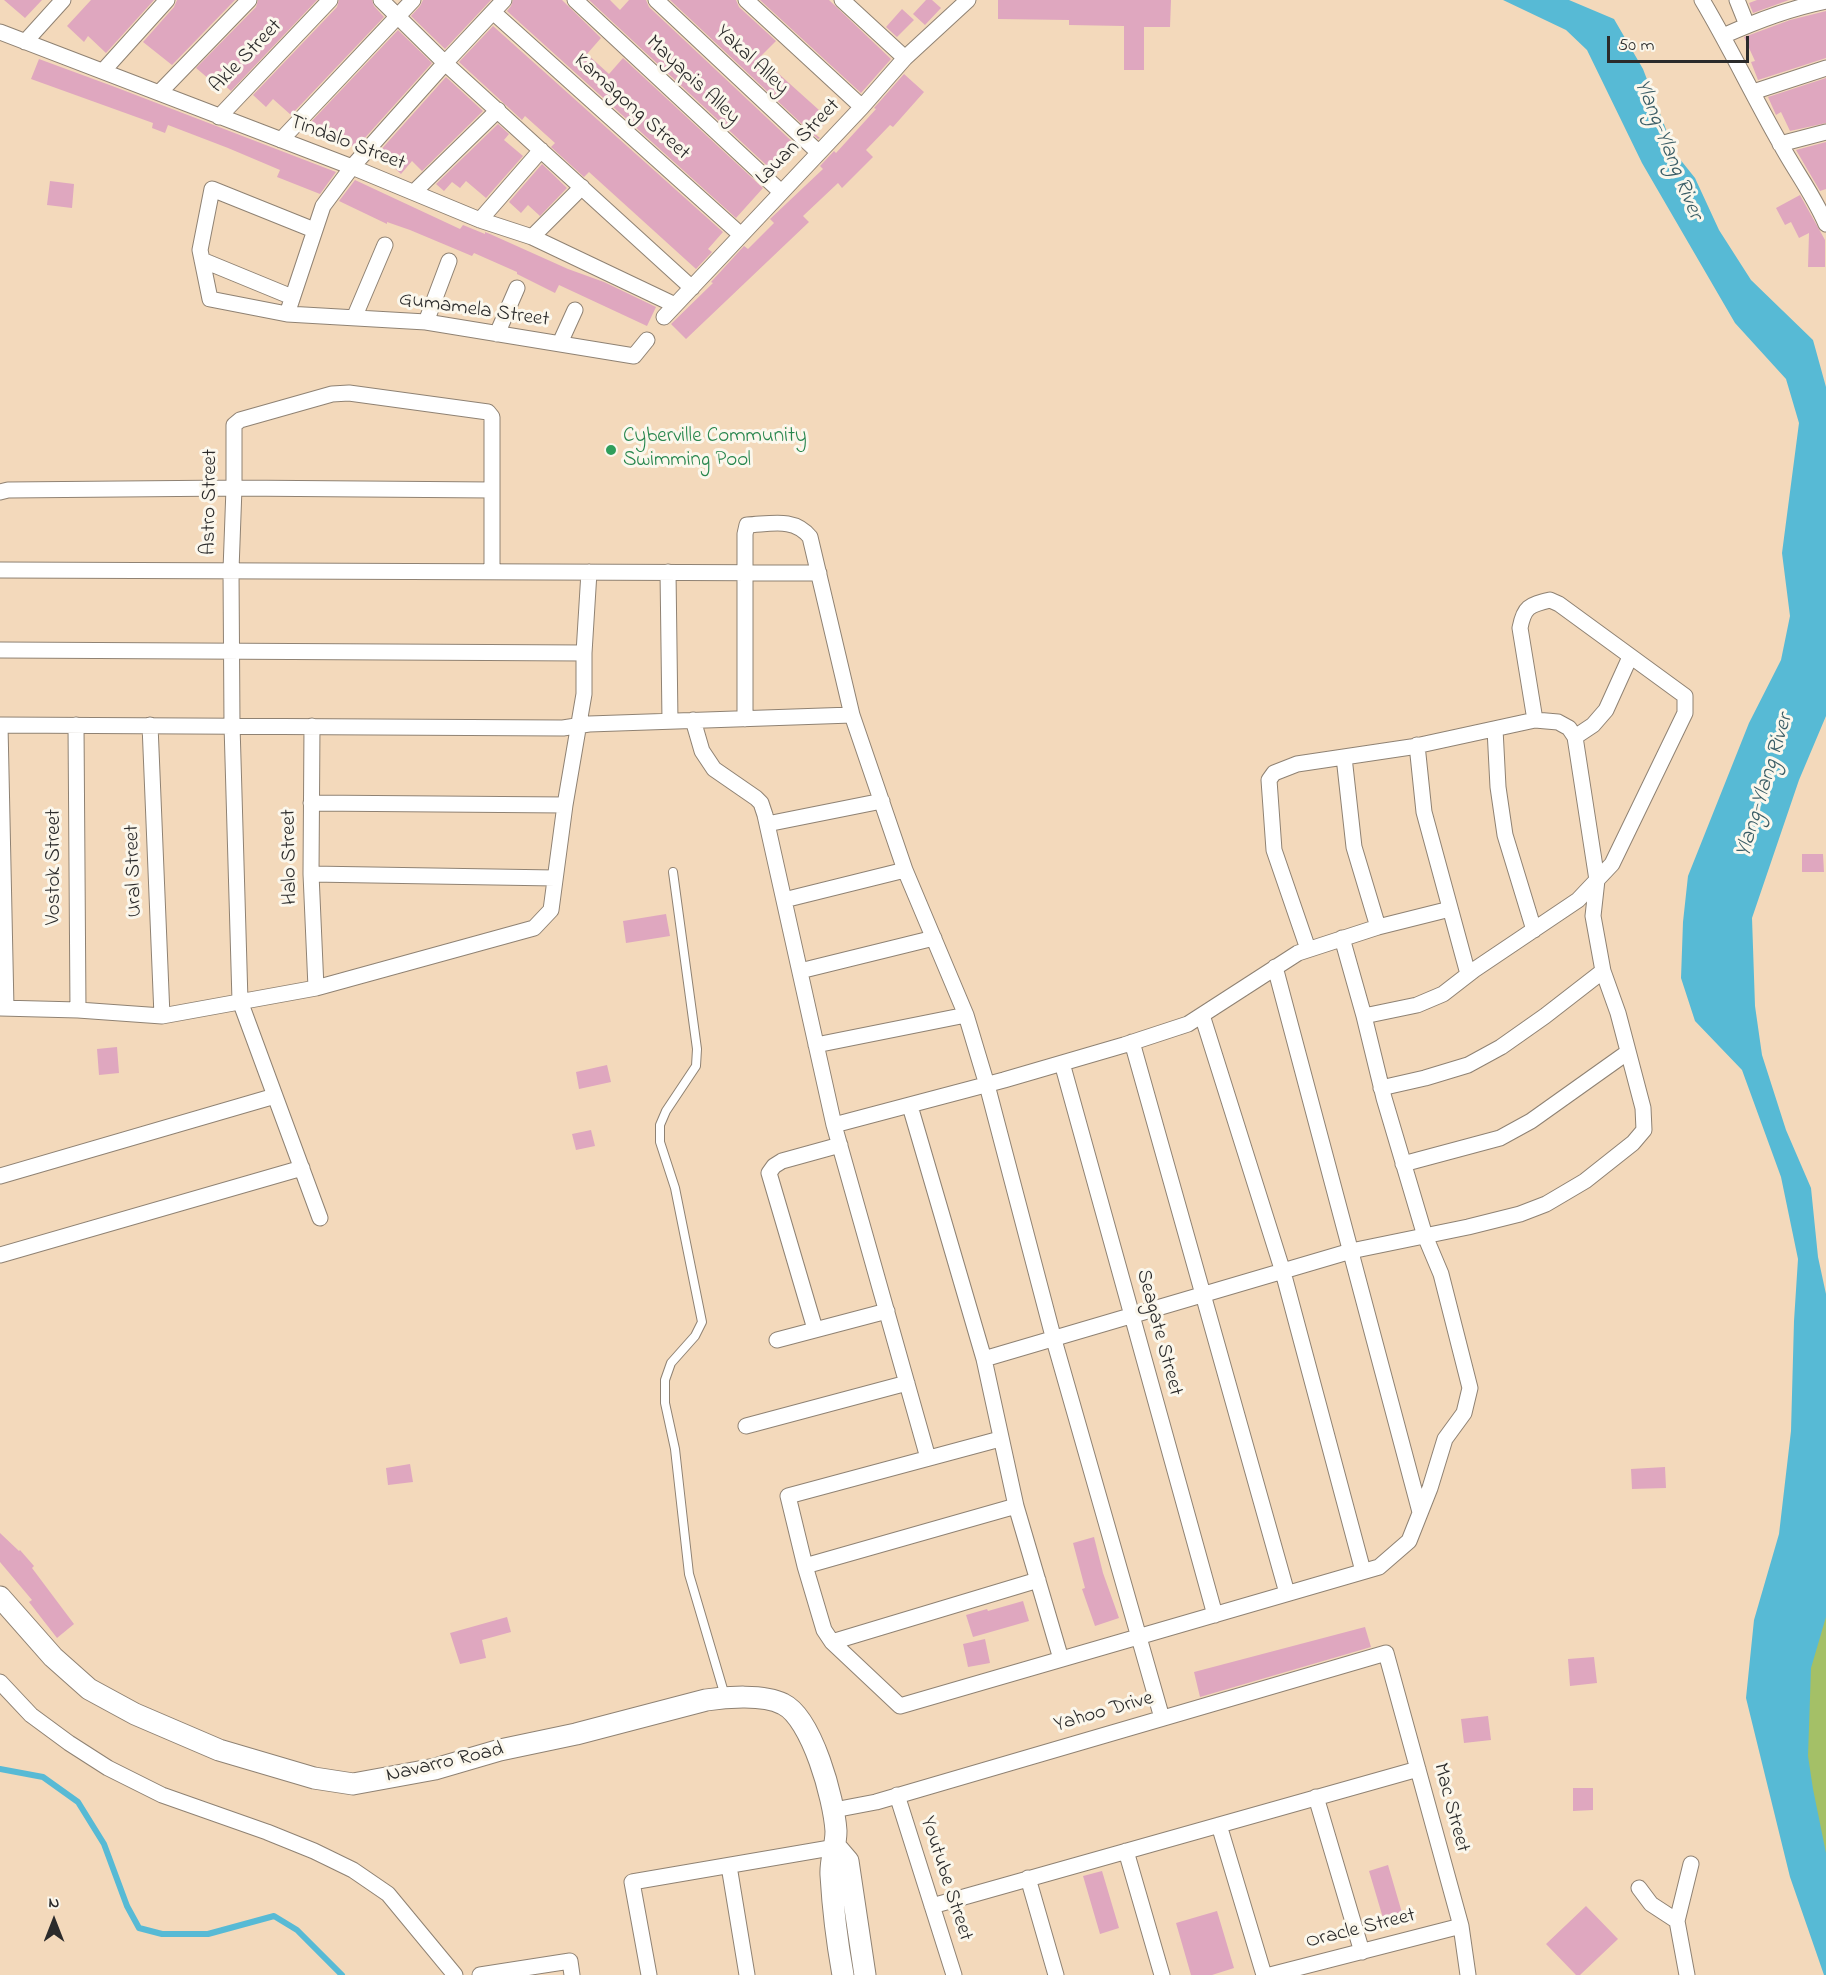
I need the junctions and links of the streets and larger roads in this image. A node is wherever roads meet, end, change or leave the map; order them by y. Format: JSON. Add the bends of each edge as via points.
{"nodes":[{"id":1,"x":63,"y":0,"type":"edge"},
{"id":2,"x":167,"y":0,"type":"edge"},
{"id":3,"x":249,"y":0,"type":"edge"},
{"id":4,"x":330,"y":0,"type":"edge"},
{"id":5,"x":381,"y":0,"type":"edge"},
{"id":6,"x":413,"y":0,"type":"edge"},
{"id":7,"x":504,"y":0,"type":"edge"},
{"id":8,"x":575,"y":0,"type":"edge"},
{"id":9,"x":656,"y":0,"type":"edge"},
{"id":10,"x":746,"y":0,"type":"edge"},
{"id":11,"x":842,"y":0,"type":"edge"},
{"id":12,"x":968,"y":0,"type":"edge"},
{"id":13,"x":1702,"y":0,"type":"edge"},
{"id":14,"x":1737,"y":0,"type":"edge"},
{"id":15,"x":1826,"y":1,"type":"edge"},
{"id":16,"x":1804,"y":3,"type":"edge"},
{"id":17,"x":493,"y":12,"type":"junction"},
{"id":18,"x":399,"y":16,"type":"junction"},
{"id":19,"x":1747,"y":25,"type":"junction"},
{"id":20,"x":0,"y":32,"type":"edge"},
{"id":21,"x":1723,"y":36,"type":"junction"},
{"id":22,"x":25,"y":42,"type":"junction"},
{"id":23,"x":905,"y":58,"type":"junction"},
{"id":24,"x":446,"y":63,"type":"junction"},
{"id":25,"x":1826,"y":68,"type":"edge"},
{"id":26,"x":103,"y":70,"type":"junction"},
{"id":27,"x":1753,"y":92,"type":"junction"},
{"id":28,"x":159,"y":93,"type":"junction"},
{"id":29,"x":862,"y":107,"type":"junction"},
{"id":30,"x":498,"y":110,"type":"junction"},
{"id":31,"x":219,"y":117,"type":"junction"},
{"id":32,"x":1826,"y":132,"type":"edge"},
{"id":33,"x":281,"y":140,"type":"junction"},
{"id":34,"x":1780,"y":144,"type":"junction"},
{"id":35,"x":541,"y":150,"type":"junction"},
{"id":36,"x":818,"y":152,"type":"junction"},
{"id":37,"x":352,"y":167,"type":"junction"},
{"id":38,"x":582,"y":187,"type":"junction"},
{"id":39,"x":414,"y":192,"type":"junction"},
{"id":40,"x":781,"y":192,"type":"junction"},
{"id":41,"x":1820,"y":197,"type":"edge"},
{"id":42,"x":480,"y":220,"type":"junction"},
{"id":43,"x":1826,"y":224,"type":"edge"},
{"id":44,"x":314,"y":230,"type":"junction"},
{"id":45,"x":741,"y":235,"type":"junction"},
{"id":46,"x":532,"y":237,"type":"junction"},
{"id":47,"x":385,"y":245,"type":"dead end"},
{"id":48,"x":202,"y":260,"type":"junction"},
{"id":49,"x":449,"y":261,"type":"dead end"},
{"id":50,"x":517,"y":288,"type":"dead end"},
{"id":51,"x":692,"y":288,"type":"junction"},
{"id":52,"x":292,"y":297,"type":"junction"},
{"id":53,"x":675,"y":305,"type":"junction"},
{"id":54,"x":575,"y":310,"type":"dead end"},
{"id":55,"x":287,"y":314,"type":"junction"},
{"id":56,"x":354,"y":318,"type":"junction"},
{"id":57,"x":664,"y":318,"type":"dead end"},
{"id":58,"x":426,"y":322,"type":"junction"},
{"id":59,"x":497,"y":333,"type":"junction"},
{"id":60,"x":647,"y":340,"type":"dead end"},
{"id":61,"x":560,"y":343,"type":"junction"},
{"id":62,"x":234,"y":488,"type":"junction"},
{"id":63,"x":492,"y":490,"type":"junction"},
{"id":64,"x":0,"y":492,"type":"edge"},
{"id":65,"x":0,"y":570,"type":"edge"},
{"id":66,"x":231,"y":570,"type":"junction"},
{"id":67,"x":492,"y":571,"type":"junction"},
{"id":68,"x":589,"y":572,"type":"junction"},
{"id":69,"x":668,"y":572,"type":"junction"},
{"id":70,"x":745,"y":573,"type":"junction"},
{"id":71,"x":819,"y":573,"type":"junction"},
{"id":72,"x":0,"y":650,"type":"edge"},
{"id":73,"x":231,"y":651,"type":"junction"},
{"id":74,"x":584,"y":652,"type":"junction"},
{"id":75,"x":1630,"y":657,"type":"junction"},
{"id":76,"x":852,"y":715,"type":"junction"},
{"id":77,"x":745,"y":719,"type":"junction"},
{"id":78,"x":693,"y":720,"type":"junction"},
{"id":79,"x":1534,"y":720,"type":"junction"},
{"id":80,"x":670,"y":721,"type":"junction"},
{"id":81,"x":0,"y":724,"type":"edge"},
{"id":82,"x":76,"y":724,"type":"junction"},
{"id":83,"x":150,"y":725,"type":"junction"},
{"id":84,"x":232,"y":725,"type":"junction"},
{"id":85,"x":312,"y":726,"type":"junction"},
{"id":86,"x":577,"y":727,"type":"junction"},
{"id":87,"x":1495,"y":729,"type":"junction"},
{"id":88,"x":1575,"y":736,"type":"junction"},
{"id":89,"x":1417,"y":745,"type":"junction"},
{"id":90,"x":1344,"y":757,"type":"junction"},
{"id":91,"x":882,"y":801,"type":"junction"},
{"id":92,"x":311,"y":802,"type":"junction"},
{"id":93,"x":565,"y":805,"type":"junction"},
{"id":94,"x":767,"y":824,"type":"junction"},
{"id":95,"x":905,"y":870,"type":"junction"},
{"id":96,"x":311,"y":874,"type":"junction"},
{"id":97,"x":555,"y":878,"type":"junction"},
{"id":98,"x":1597,"y":880,"type":"junction"},
{"id":99,"x":784,"y":900,"type":"junction"},
{"id":100,"x":1450,"y":909,"type":"junction"},
{"id":101,"x":1378,"y":927,"type":"junction"},
{"id":102,"x":1534,"y":930,"type":"junction"},
{"id":103,"x":934,"y":938,"type":"junction"},
{"id":104,"x":1342,"y":938,"type":"junction"},
{"id":105,"x":1308,"y":949,"type":"junction"},
{"id":106,"x":1275,"y":967,"type":"junction"},
{"id":107,"x":800,"y":971,"type":"junction"},
{"id":108,"x":1603,"y":971,"type":"junction"},
{"id":109,"x":1468,"y":974,"type":"junction"},
{"id":110,"x":316,"y":988,"type":"junction"},
{"id":111,"x":240,"y":1001,"type":"junction"},
{"id":112,"x":3,"y":1008,"type":"edge"},
{"id":113,"x":78,"y":1010,"type":"junction"},
{"id":114,"x":966,"y":1015,"type":"junction"},
{"id":115,"x":1202,"y":1015,"type":"junction"},
{"id":116,"x":162,"y":1016,"type":"junction"},
{"id":117,"x":1364,"y":1017,"type":"junction"},
{"id":118,"x":1132,"y":1042,"type":"junction"},
{"id":119,"x":816,"y":1045,"type":"junction"},
{"id":120,"x":1628,"y":1052,"type":"junction"},
{"id":121,"x":1062,"y":1063,"type":"junction"},
{"id":122,"x":987,"y":1085,"type":"junction"},
{"id":123,"x":1381,"y":1088,"type":"junction"},
{"id":124,"x":275,"y":1096,"type":"junction"},
{"id":125,"x":910,"y":1106,"type":"junction"},
{"id":126,"x":834,"y":1125,"type":"junction"},
{"id":127,"x":840,"y":1145,"type":"junction"},
{"id":128,"x":1403,"y":1164,"type":"junction"},
{"id":129,"x":302,"y":1168,"type":"junction"},
{"id":130,"x":0,"y":1176,"type":"edge"},
{"id":131,"x":320,"y":1218,"type":"dead end"},
{"id":132,"x":1425,"y":1236,"type":"junction"},
{"id":133,"x":1351,"y":1251,"type":"junction"},
{"id":134,"x":0,"y":1255,"type":"edge"},
{"id":135,"x":1283,"y":1272,"type":"junction"},
{"id":136,"x":1204,"y":1295,"type":"junction"},
{"id":137,"x":886,"y":1311,"type":"junction"},
{"id":138,"x":1132,"y":1317,"type":"junction"},
{"id":139,"x":815,"y":1329,"type":"junction"},
{"id":140,"x":777,"y":1340,"type":"dead end"},
{"id":141,"x":1054,"y":1340,"type":"junction"},
{"id":142,"x":984,"y":1359,"type":"junction"},
{"id":143,"x":907,"y":1383,"type":"junction"},
{"id":144,"x":746,"y":1426,"type":"dead end"},
{"id":145,"x":1000,"y":1439,"type":"junction"},
{"id":146,"x":928,"y":1458,"type":"junction"},
{"id":147,"x":1016,"y":1506,"type":"junction"},
{"id":148,"x":1420,"y":1512,"type":"junction"},
{"id":149,"x":805,"y":1566,"type":"junction"},
{"id":150,"x":1363,"y":1571,"type":"junction"},
{"id":151,"x":1038,"y":1580,"type":"junction"},
{"id":152,"x":1287,"y":1593,"type":"junction"},
{"id":153,"x":0,"y":1598,"type":"edge"},
{"id":154,"x":7,"y":1614,"type":"edge"},
{"id":155,"x":1215,"y":1614,"type":"junction"},
{"id":156,"x":1138,"y":1637,"type":"junction"},
{"id":157,"x":832,"y":1642,"type":"junction"},
{"id":158,"x":1386,"y":1653,"type":"joint"},
{"id":159,"x":1061,"y":1659,"type":"junction"},
{"id":160,"x":0,"y":1682,"type":"edge"},
{"id":161,"x":1162,"y":1718,"type":"junction"},
{"id":162,"x":1418,"y":1769,"type":"junction"},
{"id":163,"x":897,"y":1795,"type":"junction"},
{"id":164,"x":1316,"y":1797,"type":"junction"},
{"id":165,"x":834,"y":1810,"type":"junction"},
{"id":166,"x":1219,"y":1825,"type":"junction"},
{"id":167,"x":836,"y":1847,"type":"junction"},
{"id":168,"x":1126,"y":1851,"type":"junction"},
{"id":169,"x":1691,"y":1864,"type":"dead end"},
{"id":170,"x":729,"y":1866,"type":"junction"},
{"id":171,"x":1028,"y":1878,"type":"junction"},
{"id":172,"x":1640,"y":1888,"type":"dead end"},
{"id":173,"x":932,"y":1906,"type":"junction"},
{"id":174,"x":1677,"y":1921,"type":"junction"},
{"id":175,"x":1461,"y":1926,"type":"junction"},
{"id":176,"x":1362,"y":1952,"type":"junction"},
{"id":177,"x":455,"y":1975,"type":"edge"},
{"id":178,"x":480,"y":1975,"type":"edge"},
{"id":179,"x":572,"y":1975,"type":"edge"},
{"id":180,"x":648,"y":1975,"type":"edge"},
{"id":181,"x":747,"y":1975,"type":"edge"},
{"id":182,"x":843,"y":1975,"type":"edge"},
{"id":183,"x":865,"y":1975,"type":"edge"},
{"id":184,"x":954,"y":1975,"type":"edge"},
{"id":185,"x":1056,"y":1975,"type":"edge"},
{"id":186,"x":1162,"y":1975,"type":"edge"},
{"id":187,"x":1264,"y":1975,"type":"edge"},
{"id":188,"x":1270,"y":1975,"type":"edge"},
{"id":189,"x":1468,"y":1975,"type":"edge"},
{"id":190,"x":1687,"y":1975,"type":"edge"}],
"edges":[{"from":1,"to":22,"type":"street"},
{"from":2,"to":26,"type":"street"},
{"from":3,"to":28,"type":"street"},
{"from":4,"to":31,"type":"street","name":"Akle Street"},
{"from":5,"to":18,"type":"street"},
{"from":6,"to":18,"type":"street"},
{"from":7,"to":17,"type":"street"},
{"from":8,"to":40,"type":"street","name":"Mayapis Alley"},
{"from":9,"to":36,"type":"street","name":"Yakal Alley"},
{"from":10,"to":29,"type":"street"},
{"from":11,"to":23,"type":"street"},
{"from":12,"to":23,"type":"street","name":"Lauan Street"},
{"from":13,"to":21,"type":"street"},
{"from":14,"to":19,"type":"street"},
{"from":15,"to":16,"type":"street"},
{"from":16,"to":19,"type":"street"},
{"from":17,"to":24,"type":"street"},
{"from":17,"to":45,"type":"street","name":"Kamagong Street"},
{"from":18,"to":24,"type":"street"},
{"from":18,"to":33,"type":"street"},
{"from":19,"to":21,"type":"street"},
{"from":20,"to":22,"type":"street","name":"Tindalo Street"},
{"from":21,"to":27,"type":"street"},
{"from":22,"to":26,"type":"street","name":"Tindalo Street"},
{"from":23,"to":29,"type":"street","name":"Lauan Street"},
{"from":24,"to":30,"type":"street"},
{"from":24,"to":37,"type":"street"},
{"from":25,"to":27,"type":"street"},
{"from":26,"to":28,"type":"street","name":"Tindalo Street"},
{"from":27,"to":34,"type":"street"},
{"from":28,"to":31,"type":"street","name":"Tindalo Street"},
{"from":29,"to":36,"type":"street","name":"Lauan Street"},
{"from":30,"to":35,"type":"street"},
{"from":30,"to":39,"type":"street"},
{"from":31,"to":33,"type":"street","name":"Tindalo Street"},
{"from":32,"to":34,"type":"street"},
{"from":33,"to":37,"type":"street","name":"Tindalo Street"},
{"from":34,"to":41,"type":"street"},
{"from":35,"to":38,"type":"street"},
{"from":35,"to":42,"type":"street"},
{"from":36,"to":40,"type":"street","name":"Lauan Street"},
{"from":37,"to":39,"type":"street","name":"Tindalo Street"},
{"from":37,"to":44,"type":"street","via":[[322,206]]},
{"from":38,"to":46,"type":"street"},
{"from":38,"to":51,"type":"street"},
{"from":39,"to":42,"type":"street","name":"Tindalo Street"},
{"from":40,"to":45,"type":"street","name":"Lauan Street"},
{"from":41,"to":43,"type":"street"},
{"from":42,"to":46,"type":"street","name":"Tindalo Street"},
{"from":44,"to":48,"type":"street","via":[[212,189],[200,250]]},
{"from":44,"to":52,"type":"street"},
{"from":45,"to":51,"type":"street","name":"Lauan Street"},
{"from":46,"to":53,"type":"street","name":"Tindalo Street"},
{"from":47,"to":56,"type":"street"},
{"from":48,"to":52,"type":"street"},
{"from":48,"to":55,"type":"street","name":"Gumamela Street","via":[[210,299]]},
{"from":49,"to":58,"type":"street"},
{"from":50,"to":59,"type":"street"},
{"from":51,"to":53,"type":"street","name":"Lauan Street"},
{"from":52,"to":55,"type":"street"},
{"from":53,"to":57,"type":"street","name":"Lauan Street"},
{"from":54,"to":61,"type":"street"},
{"from":55,"to":56,"type":"street","name":"Gumamela Street"},
{"from":56,"to":58,"type":"street","name":"Gumamela Street"},
{"from":58,"to":59,"type":"street","name":"Gumamela Street"},
{"from":59,"to":61,"type":"street","name":"Gumamela Street"},
{"from":60,"to":61,"type":"street","name":"Gumamela Street","via":[[634,356]]},
{"from":62,"to":63,"type":"street"},
{"from":62,"to":63,"type":"street","name":"Astro Street","via":[[233,435],[234,425],[240,420],[332,394],[349,393],[488,412],[492,417]]},
{"from":62,"to":64,"type":"street"},
{"from":62,"to":66,"type":"street","name":"Astro Street"},
{"from":63,"to":67,"type":"street","name":"Astro Street"},
{"from":65,"to":66,"type":"street"},
{"from":66,"to":67,"type":"street"},
{"from":66,"to":73,"type":"street","name":"Astro Street"},
{"from":67,"to":68,"type":"street"},
{"from":68,"to":69,"type":"street"},
{"from":68,"to":74,"type":"street"},
{"from":69,"to":70,"type":"street"},
{"from":69,"to":80,"type":"street"},
{"from":70,"to":71,"type":"street"},
{"from":70,"to":71,"type":"street","via":[[747,525],[791,523],[803,528],[810,537]]},
{"from":70,"to":77,"type":"street"},
{"from":71,"to":76,"type":"street"},
{"from":72,"to":73,"type":"street"},
{"from":73,"to":74,"type":"street"},
{"from":73,"to":84,"type":"street","name":"Astro Street"},
{"from":74,"to":86,"type":"street","via":[[584,694]]},
{"from":75,"to":79,"type":"street","via":[[1559,604],[1550,600],[1527,608],[1520,628]]},
{"from":75,"to":88,"type":"street","via":[[1606,710],[1593,725]]},
{"from":75,"to":98,"type":"street","via":[[1684,696],[1685,713],[1612,864]]},
{"from":76,"to":77,"type":"street"},
{"from":76,"to":91,"type":"street"},
{"from":77,"to":78,"type":"street"},
{"from":78,"to":80,"type":"street"},
{"from":78,"to":94,"type":"street","via":[[702,751],[714,769],[761,803]]},
{"from":79,"to":87,"type":"street"},
{"from":79,"to":88,"type":"street","via":[[1558,722]]},
{"from":80,"to":86,"type":"street"},
{"from":81,"to":82,"type":"street"},
{"from":81,"to":112,"type":"street"},
{"from":82,"to":83,"type":"street"},
{"from":82,"to":113,"type":"street","name":"Vostok Street"},
{"from":83,"to":84,"type":"street"},
{"from":83,"to":116,"type":"street","name":"Ural Street"},
{"from":84,"to":85,"type":"street"},
{"from":84,"to":111,"type":"street","name":"Astro Street"},
{"from":85,"to":86,"type":"street"},
{"from":85,"to":92,"type":"street","name":"Halo Street"},
{"from":86,"to":93,"type":"street"},
{"from":87,"to":89,"type":"street"},
{"from":87,"to":102,"type":"street","via":[[1505,835]]},
{"from":88,"to":98,"type":"street"},
{"from":89,"to":90,"type":"street"},
{"from":89,"to":100,"type":"street","via":[[1424,812]]},
{"from":90,"to":101,"type":"street","via":[[1354,847]]},
{"from":90,"to":105,"type":"street","via":[[1297,764],[1274,773],[1269,780],[1274,850]]},
{"from":91,"to":94,"type":"street"},
{"from":91,"to":95,"type":"street"},
{"from":92,"to":93,"type":"street"},
{"from":92,"to":96,"type":"street","name":"Halo Street"},
{"from":93,"to":97,"type":"street"},
{"from":94,"to":99,"type":"street"},
{"from":95,"to":99,"type":"street"},
{"from":95,"to":103,"type":"street"},
{"from":96,"to":97,"type":"street"},
{"from":96,"to":110,"type":"street","name":"Halo Street"},
{"from":97,"to":110,"type":"street","via":[[551,910],[534,928]]},
{"from":98,"to":102,"type":"street","via":[[1578,900]]},
{"from":98,"to":108,"type":"street","via":[[1593,916]]},
{"from":99,"to":107,"type":"street"},
{"from":100,"to":101,"type":"street"},
{"from":100,"to":109,"type":"street"},
{"from":101,"to":104,"type":"street"},
{"from":102,"to":109,"type":"street"},
{"from":103,"to":107,"type":"street"},
{"from":103,"to":114,"type":"street"},
{"from":104,"to":105,"type":"street"},
{"from":104,"to":117,"type":"street"},
{"from":105,"to":106,"type":"street"},
{"from":106,"to":115,"type":"street"},
{"from":106,"to":133,"type":"street"},
{"from":107,"to":119,"type":"street"},
{"from":108,"to":120,"type":"street"},
{"from":108,"to":123,"type":"street","via":[[1545,1017],[1468,1065]]},
{"from":109,"to":117,"type":"street","via":[[1443,993],[1417,1005]]},
{"from":110,"to":111,"type":"street"},
{"from":111,"to":116,"type":"street"},
{"from":111,"to":124,"type":"street","name":"Astro Street"},
{"from":112,"to":113,"type":"street"},
{"from":113,"to":116,"type":"street"},
{"from":114,"to":119,"type":"street"},
{"from":114,"to":122,"type":"street"},
{"from":115,"to":118,"type":"street","via":[[1188,1024]]},
{"from":115,"to":135,"type":"street"},
{"from":117,"to":123,"type":"street"},
{"from":118,"to":121,"type":"street"},
{"from":118,"to":136,"type":"street"},
{"from":119,"to":126,"type":"street"},
{"from":120,"to":128,"type":"street","via":[[1531,1121],[1500,1138]]},
{"from":120,"to":132,"type":"street","via":[[1644,1130],[1633,1143],[1585,1181],[1546,1204],[1520,1214]]},
{"from":121,"to":122,"type":"street"},
{"from":121,"to":138,"type":"street","name":"Seagate Street"},
{"from":122,"to":125,"type":"street"},
{"from":122,"to":141,"type":"street"},
{"from":123,"to":128,"type":"street"},
{"from":124,"to":129,"type":"street","name":"Astro Street"},
{"from":124,"to":130,"type":"street"},
{"from":125,"to":126,"type":"street"},
{"from":125,"to":142,"type":"street"},
{"from":126,"to":127,"type":"street"},
{"from":127,"to":137,"type":"street"},
{"from":127,"to":139,"type":"street","via":[[782,1161],[769,1173]]},
{"from":128,"to":132,"type":"street"},
{"from":129,"to":131,"type":"street","name":"Astro Street"},
{"from":129,"to":134,"type":"street"},
{"from":132,"to":133,"type":"street"},
{"from":132,"to":148,"type":"street","via":[[1441,1274],[1470,1388],[1464,1413],[1445,1439]]},
{"from":133,"to":135,"type":"street"},
{"from":133,"to":148,"type":"street"},
{"from":135,"to":136,"type":"street"},
{"from":135,"to":150,"type":"street"},
{"from":136,"to":138,"type":"street"},
{"from":136,"to":152,"type":"street"},
{"from":137,"to":139,"type":"street"},
{"from":137,"to":143,"type":"street"},
{"from":138,"to":141,"type":"street"},
{"from":138,"to":155,"type":"street","name":"Seagate Street"},
{"from":139,"to":140,"type":"street"},
{"from":141,"to":142,"type":"street"},
{"from":141,"to":156,"type":"street"},
{"from":142,"to":145,"type":"street"},
{"from":143,"to":144,"type":"street"},
{"from":143,"to":146,"type":"street"},
{"from":145,"to":146,"type":"street"},
{"from":145,"to":147,"type":"street"},
{"from":146,"to":149,"type":"street","via":[[788,1496]]},
{"from":147,"to":149,"type":"street"},
{"from":147,"to":151,"type":"street"},
{"from":148,"to":150,"type":"street","via":[[1408,1540],[1379,1567]]},
{"from":149,"to":157,"type":"street","via":[[824,1630]]},
{"from":150,"to":152,"type":"street"},
{"from":151,"to":157,"type":"street"},
{"from":151,"to":159,"type":"street"},
{"from":152,"to":155,"type":"street"},
{"from":153,"to":154,"type":"street","name":"Navarro Road"},
{"from":154,"to":165,"type":"street","name":"Navarro Road","via":[[89,1689],[135,1714],[219,1750],[314,1778],[353,1784],[435,1769],[706,1700],[770,1700],[784,1704],[801,1721],[827,1778]]},
{"from":155,"to":156,"type":"street"},
{"from":156,"to":159,"type":"street"},
{"from":156,"to":161,"type":"street"},
{"from":157,"to":159,"type":"street","via":[[900,1706]]},
{"from":158,"to":161,"type":"street","name":"Yahoo Drive"},
{"from":158,"to":162,"type":"street","name":"Mac Street"},
{"from":160,"to":177,"type":"street","via":[[32,1715],[108,1768],[162,1795],[267,1832],[353,1870],[388,1894]]},
{"from":161,"to":163,"type":"street","name":"Yahoo Drive"},
{"from":162,"to":164,"type":"street"},
{"from":162,"to":175,"type":"street","name":"Mac Street"},
{"from":163,"to":165,"type":"street","name":"Yahoo Drive"},
{"from":163,"to":173,"type":"street","name":"Youtube Street"},
{"from":164,"to":166,"type":"street"},
{"from":164,"to":176,"type":"street"},
{"from":165,"to":167,"type":"street","name":"Navarro Road"},
{"from":166,"to":168,"type":"street"},
{"from":166,"to":187,"type":"street"},
{"from":167,"to":170,"type":"street"},
{"from":167,"to":182,"type":"street","via":[[830,1862]]},
{"from":167,"to":183,"type":"street","via":[[848,1860]]},
{"from":168,"to":171,"type":"street"},
{"from":168,"to":186,"type":"street"},
{"from":169,"to":174,"type":"street"},
{"from":170,"to":180,"type":"street","via":[[632,1882]]},
{"from":170,"to":181,"type":"street"},
{"from":171,"to":173,"type":"street"},
{"from":171,"to":185,"type":"street"},
{"from":172,"to":174,"type":"street","via":[[1651,1904]]},
{"from":173,"to":184,"type":"street","name":"Youtube Street"},
{"from":174,"to":190,"type":"street"},
{"from":175,"to":176,"type":"street","name":"Oracle Street"},
{"from":175,"to":189,"type":"street","name":"Mac Street"},
{"from":176,"to":188,"type":"street","name":"Oracle Street"},
{"from":178,"to":179,"type":"street","via":[[570,1960]]}]}
